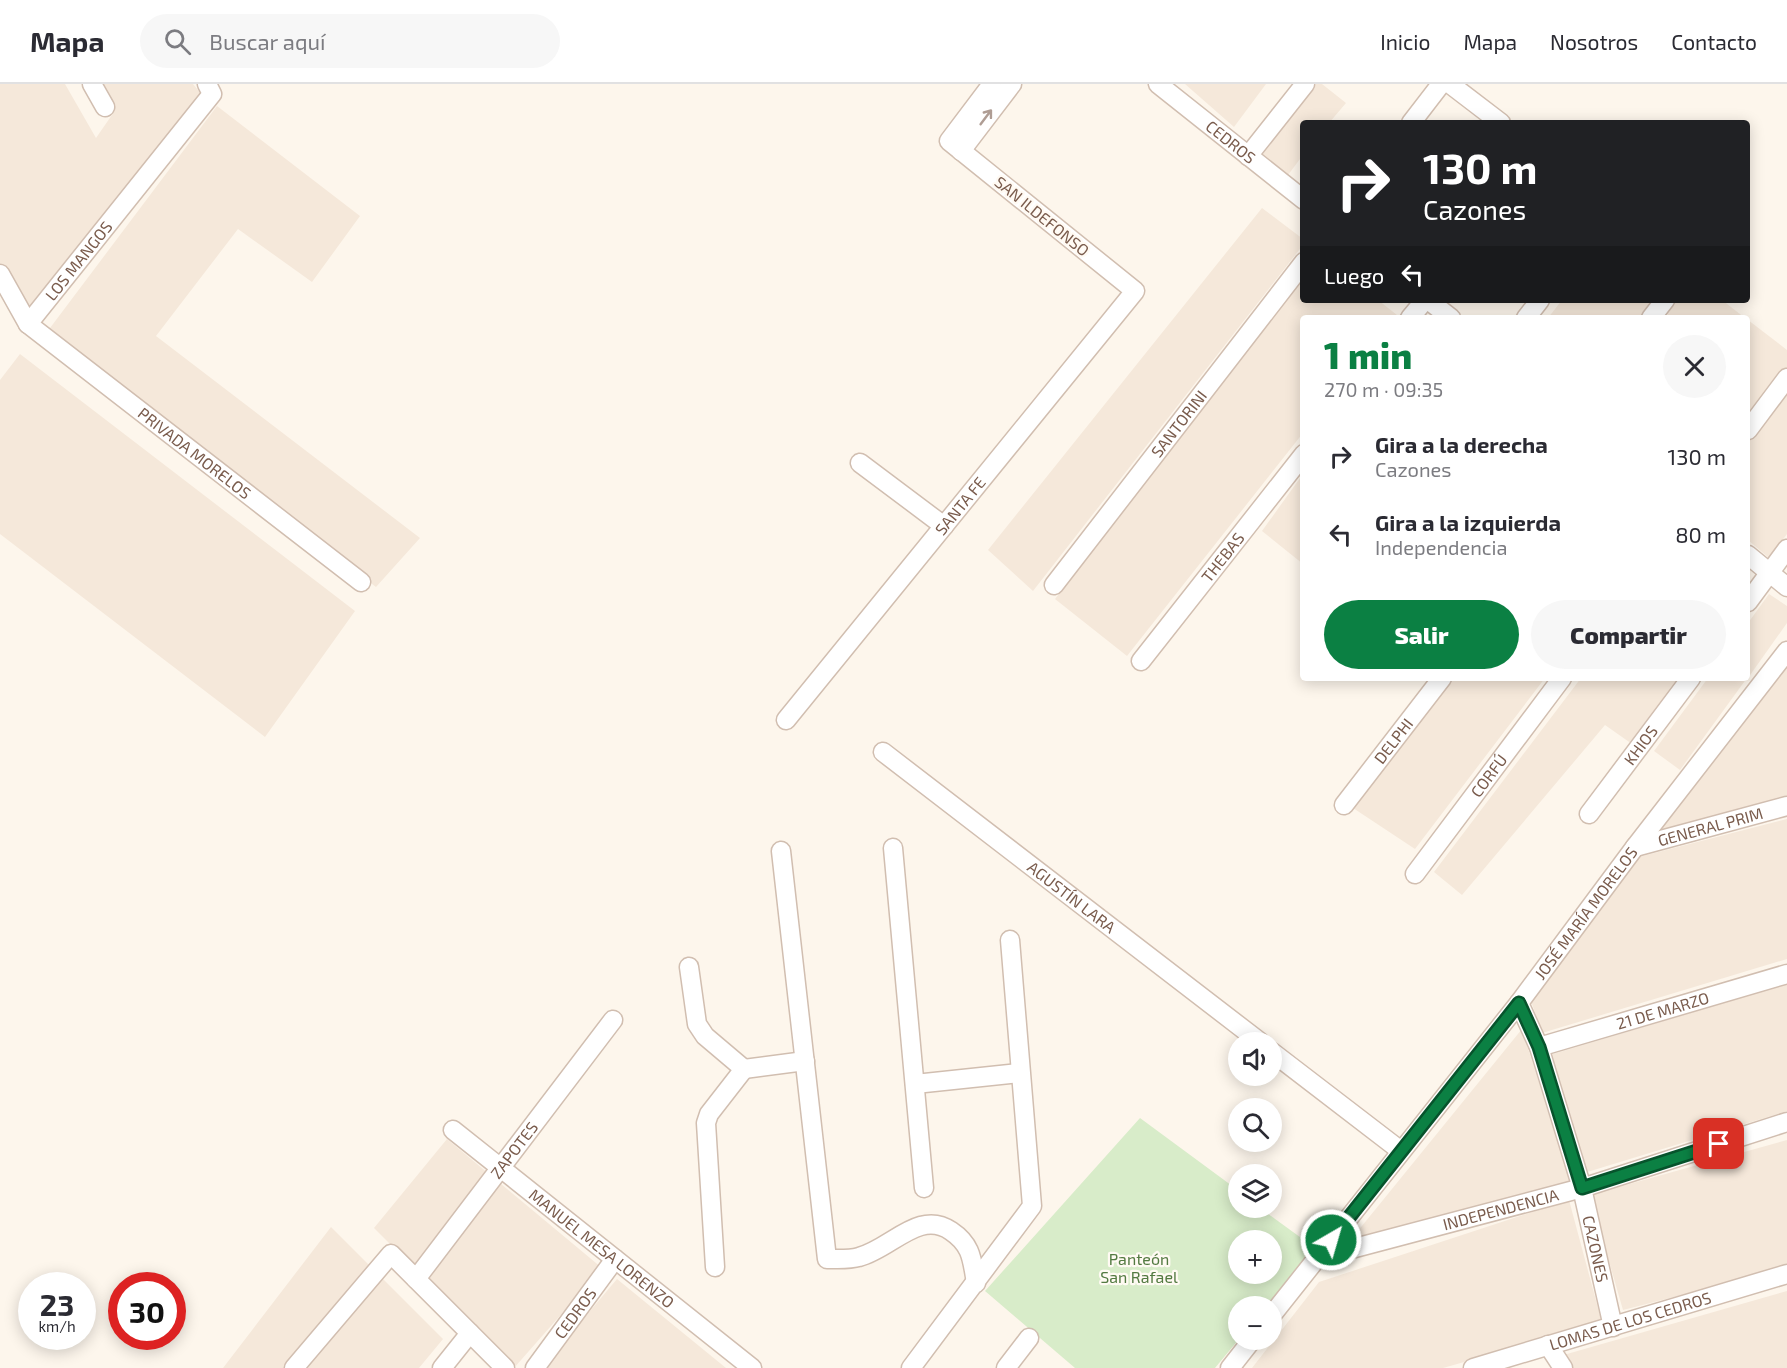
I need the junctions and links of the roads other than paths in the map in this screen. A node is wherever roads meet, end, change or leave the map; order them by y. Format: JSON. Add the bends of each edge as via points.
{"nodes":[{"id":1,"x":92,"y":84,"type":"edge"},
{"id":2,"x":207,"y":84,"type":"edge"},
{"id":3,"x":992,"y":84,"type":"edge"},
{"id":4,"x":1012,"y":84,"type":"edge"},
{"id":5,"x":1305,"y":84,"type":"edge"},
{"id":6,"x":1442,"y":84,"type":"edge"},
{"id":7,"x":1450,"y":84,"type":"edge"},
{"id":8,"x":1162,"y":85,"type":"edge"},
{"id":9,"x":105,"y":107,"type":"dead end"},
{"id":10,"x":1413,"y":120,"type":"edge"},
{"id":11,"x":1497,"y":120,"type":"edge"},
{"id":12,"x":955,"y":146,"type":"junction"},
{"id":13,"x":1248,"y":156,"type":"junction"},
{"id":14,"x":1300,"y":197,"type":"edge"},
{"id":15,"x":1300,"y":267,"type":"edge"},
{"id":16,"x":0,"y":274,"type":"edge"},
{"id":17,"x":1135,"y":291,"type":"joint"},
{"id":18,"x":1423,"y":303,"type":"edge"},
{"id":19,"x":1430,"y":303,"type":"edge"},
{"id":20,"x":1538,"y":303,"type":"edge"},
{"id":21,"x":1663,"y":303,"type":"edge"},
{"id":22,"x":1413,"y":315,"type":"edge"},
{"id":23,"x":1447,"y":315,"type":"edge"},
{"id":24,"x":1528,"y":315,"type":"edge"},
{"id":25,"x":1653,"y":315,"type":"edge"},
{"id":26,"x":28,"y":324,"type":"junction"},
{"id":27,"x":1787,"y":378,"type":"edge"},
{"id":28,"x":1750,"y":427,"type":"edge"},
{"id":29,"x":1300,"y":459,"type":"edge"},
{"id":30,"x":860,"y":464,"type":"dead end"},
{"id":31,"x":944,"y":526,"type":"junction"},
{"id":32,"x":1787,"y":549,"type":"edge"},
{"id":33,"x":1750,"y":557,"type":"edge"},
{"id":34,"x":1769,"y":573,"type":"junction"},
{"id":35,"x":362,"y":582,"type":"dead end"},
{"id":36,"x":1054,"y":585,"type":"dead end"},
{"id":37,"x":1787,"y":587,"type":"edge"},
{"id":38,"x":1750,"y":599,"type":"edge"},
{"id":39,"x":1787,"y":651,"type":"edge"},
{"id":40,"x":1141,"y":661,"type":"dead end"},
{"id":41,"x":1440,"y":681,"type":"edge"},
{"id":42,"x":1560,"y":681,"type":"edge"},
{"id":43,"x":1688,"y":681,"type":"edge"},
{"id":44,"x":786,"y":720,"type":"dead end"},
{"id":45,"x":883,"y":752,"type":"dead end"},
{"id":46,"x":1344,"y":805,"type":"dead end"},
{"id":47,"x":1787,"y":806,"type":"edge"},
{"id":48,"x":1589,"y":814,"type":"dead end"},
{"id":49,"x":1635,"y":847,"type":"junction"},
{"id":50,"x":893,"y":848,"type":"dead end"},
{"id":51,"x":781,"y":851,"type":"dead end"},
{"id":52,"x":1415,"y":874,"type":"dead end"},
{"id":53,"x":1010,"y":940,"type":"dead end"},
{"id":54,"x":689,"y":967,"type":"dead end"},
{"id":55,"x":1787,"y":974,"type":"edge"},
{"id":56,"x":1519,"y":1003,"type":"junction"},
{"id":57,"x":613,"y":1020,"type":"dead end"},
{"id":58,"x":1247,"y":1032,"type":"edge"},
{"id":59,"x":1539,"y":1047,"type":"junction"},
{"id":60,"x":1282,"y":1060,"type":"edge"},
{"id":61,"x":804,"y":1061,"type":"junction"},
{"id":62,"x":744,"y":1069,"type":"junction"},
{"id":63,"x":1019,"y":1073,"type":"junction"},
{"id":64,"x":915,"y":1084,"type":"junction"},
{"id":65,"x":1787,"y":1122,"type":"edge"},
{"id":66,"x":453,"y":1130,"type":"dead end"},
{"id":67,"x":1401,"y":1151,"type":"junction"},
{"id":68,"x":500,"y":1167,"type":"junction"},
{"id":69,"x":924,"y":1188,"type":"dead end"},
{"id":70,"x":1582,"y":1188,"type":"junction"},
{"id":71,"x":1317,"y":1258,"type":"junction"},
{"id":72,"x":615,"y":1259,"type":"junction"},
{"id":73,"x":715,"y":1267,"type":"dead end"},
{"id":74,"x":1787,"y":1274,"type":"edge"},
{"id":75,"x":416,"y":1279,"type":"junction"},
{"id":76,"x":976,"y":1283,"type":"junction"},
{"id":77,"x":1282,"y":1302,"type":"edge"},
{"id":78,"x":1613,"y":1326,"type":"junction"},
{"id":79,"x":470,"y":1333,"type":"junction"},
{"id":80,"x":1029,"y":1338,"type":"dead end"},
{"id":81,"x":1548,"y":1345,"type":"junction"},
{"id":82,"x":1244,"y":1350,"type":"edge"},
{"id":83,"x":1231,"y":1367,"type":"edge"},
{"id":84,"x":294,"y":1368,"type":"edge"},
{"id":85,"x":442,"y":1368,"type":"edge"},
{"id":86,"x":505,"y":1368,"type":"edge"},
{"id":87,"x":535,"y":1368,"type":"edge"},
{"id":88,"x":752,"y":1368,"type":"edge"},
{"id":89,"x":911,"y":1368,"type":"edge"},
{"id":90,"x":1006,"y":1368,"type":"edge"},
{"id":91,"x":1473,"y":1368,"type":"edge"},
{"id":92,"x":1563,"y":1368,"type":"edge"}],
"edges":[{"from":1,"to":9,"type":"street"},
{"from":2,"to":26,"type":"street","name":"LOS MANGOS","via":[[212,94]]},
{"from":3,"to":12,"type":"street"},
{"from":12,"to":4,"type":"street","one_way":true},
{"from":5,"to":13,"type":"street"},
{"from":6,"to":10,"type":"street"},
{"from":7,"to":11,"type":"street"},
{"from":8,"to":13,"type":"street","name":"CEDROS"},
{"from":12,"to":17,"type":"street","name":"SAN ILDEFONSO"},
{"from":13,"to":14,"type":"street","name":"CEDROS"},
{"from":15,"to":36,"type":"street","name":"SANTORINI"},
{"from":16,"to":26,"type":"street"},
{"from":17,"to":31,"type":"street","name":"SANTA FE"},
{"from":18,"to":22,"type":"street"},
{"from":19,"to":23,"type":"street"},
{"from":20,"to":24,"type":"street"},
{"from":21,"to":25,"type":"street"},
{"from":26,"to":35,"type":"street","name":"PRIVADA MORELOS"},
{"from":27,"to":28,"type":"street"},
{"from":29,"to":40,"type":"street","name":"THEBAS"},
{"from":30,"to":31,"type":"street"},
{"from":31,"to":44,"type":"street","name":"SANTA FE"},
{"from":32,"to":34,"type":"street"},
{"from":33,"to":34,"type":"street"},
{"from":34,"to":37,"type":"street"},
{"from":34,"to":38,"type":"street"},
{"from":39,"to":49,"type":"street","name":"JOSÉ MARÍA MORELOS"},
{"from":41,"to":46,"type":"street","name":"DELPHI"},
{"from":42,"to":52,"type":"street","name":"CORFÚ"},
{"from":43,"to":48,"type":"street","name":"KHIOS"},
{"from":45,"to":58,"type":"street","name":"AGUSTÍN LARA"},
{"from":47,"to":49,"type":"street","name":"GENERAL PRIM"},
{"from":49,"to":56,"type":"street","name":"JOSÉ MARÍA MORELOS"},
{"from":50,"to":64,"type":"street"},
{"from":51,"to":61,"type":"street"},
{"from":53,"to":63,"type":"street"},
{"from":54,"to":62,"type":"street","via":[[697,1024],[705,1036]]},
{"from":55,"to":59,"type":"street","name":"21 DE MARZO"},
{"from":56,"to":59,"type":"street","name":"CAZONES"},
{"from":56,"to":67,"type":"street","name":"JOSÉ MARÍA MORELOS"},
{"from":57,"to":68,"type":"street","name":"ZAPOTES"},
{"from":59,"to":70,"type":"street","name":"CAZONES"},
{"from":60,"to":67,"type":"street"},
{"from":61,"to":62,"type":"street"},
{"from":61,"to":76,"type":"street","via":[[827,1259],[860,1257],[919,1225],[942,1225],[971,1252]]},
{"from":62,"to":73,"type":"street","via":[[706,1123]]},
{"from":63,"to":64,"type":"street"},
{"from":63,"to":76,"type":"street","via":[[1032,1206]]},
{"from":64,"to":69,"type":"street"},
{"from":65,"to":70,"type":"street","name":"INDEPENDENCIA"},
{"from":66,"to":68,"type":"street","name":"MANUEL MESA LORENZO"},
{"from":67,"to":71,"type":"street","name":"JOSÉ MARÍA MORELOS"},
{"from":68,"to":72,"type":"street","name":"MANUEL MESA LORENZO"},
{"from":68,"to":75,"type":"street","name":"ZAPOTES"},
{"from":70,"to":71,"type":"street","name":"INDEPENDENCIA"},
{"from":70,"to":78,"type":"street","name":"CAZONES"},
{"from":71,"to":77,"type":"street","name":"JOSÉ MARÍA MORELOS"},
{"from":72,"to":87,"type":"street","name":"CEDROS"},
{"from":72,"to":88,"type":"street","name":"MANUEL MESA LORENZO"},
{"from":74,"to":78,"type":"street","name":"LOMAS DE LOS CEDROS"},
{"from":75,"to":79,"type":"street"},
{"from":75,"to":84,"type":"street","via":[[391,1254]]},
{"from":76,"to":89,"type":"street"},
{"from":78,"to":81,"type":"street","name":"LOMAS DE LOS CEDROS"},
{"from":79,"to":85,"type":"street"},
{"from":79,"to":86,"type":"street"},
{"from":80,"to":90,"type":"street"},
{"from":81,"to":91,"type":"street","name":"LOMAS DE LOS CEDROS"},
{"from":81,"to":92,"type":"street"},
{"from":82,"to":83,"type":"street"}]}
